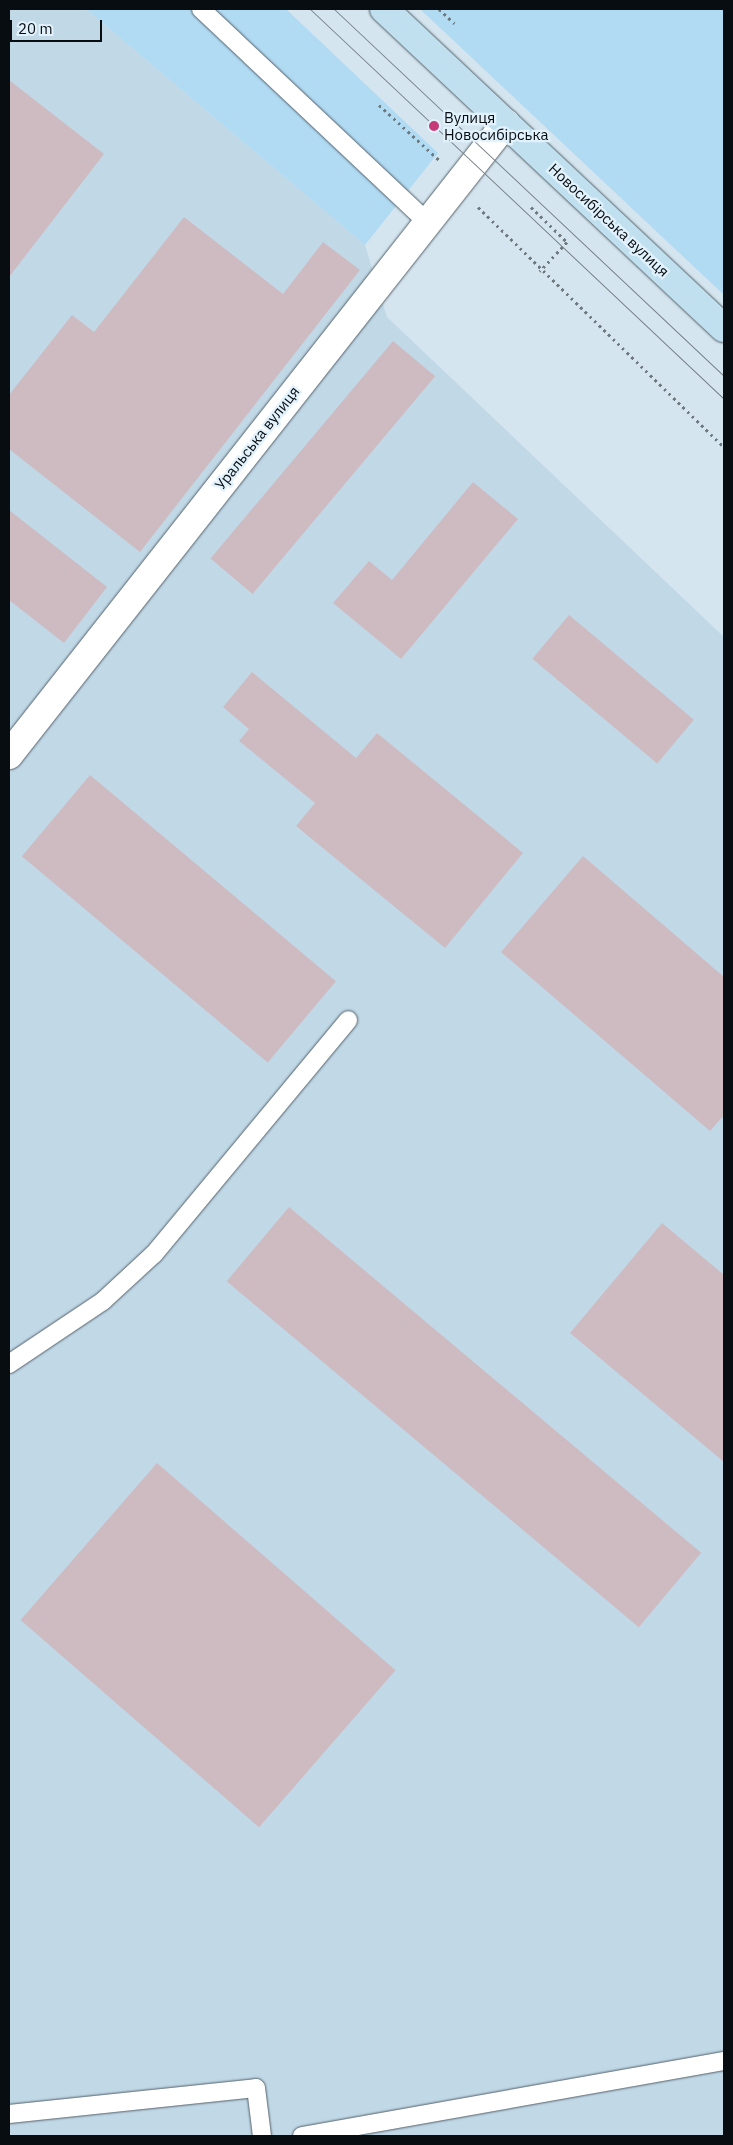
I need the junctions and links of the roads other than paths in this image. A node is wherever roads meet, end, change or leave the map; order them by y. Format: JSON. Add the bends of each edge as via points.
{"nodes":[{"id":1,"x":201,"y":9,"type":"edge"},
{"id":2,"x":384,"y":9,"type":"edge"},
{"id":3,"x":506,"y":123,"type":"junction"},
{"id":4,"x":426,"y":221,"type":"junction"},
{"id":5,"x":724,"y":328,"type":"edge"},
{"id":6,"x":9,"y":755,"type":"edge"},
{"id":7,"x":348,"y":1020,"type":"dead end"},
{"id":8,"x":9,"y":1364,"type":"edge"},
{"id":9,"x":724,"y":2061,"type":"edge"},
{"id":10,"x":9,"y":2114,"type":"edge"},
{"id":11,"x":262,"y":2136,"type":"edge"},
{"id":12,"x":302,"y":2136,"type":"edge"}],
"edges":[{"from":1,"to":4,"type":"lane"},
{"from":2,"to":3,"type":"main road","name":"Новосибірська вулиця"},
{"from":3,"to":4,"type":"street","name":"Уральська вулиця"},
{"from":3,"to":5,"type":"main road","name":"Новосибірська вулиця"},
{"from":4,"to":6,"type":"street","name":"Уральська вулиця"},
{"from":7,"to":8,"type":"lane","via":[[154,1254],[103,1301]]},
{"from":9,"to":12,"type":"lane"},
{"from":10,"to":11,"type":"lane","via":[[256,2088]]}]}
